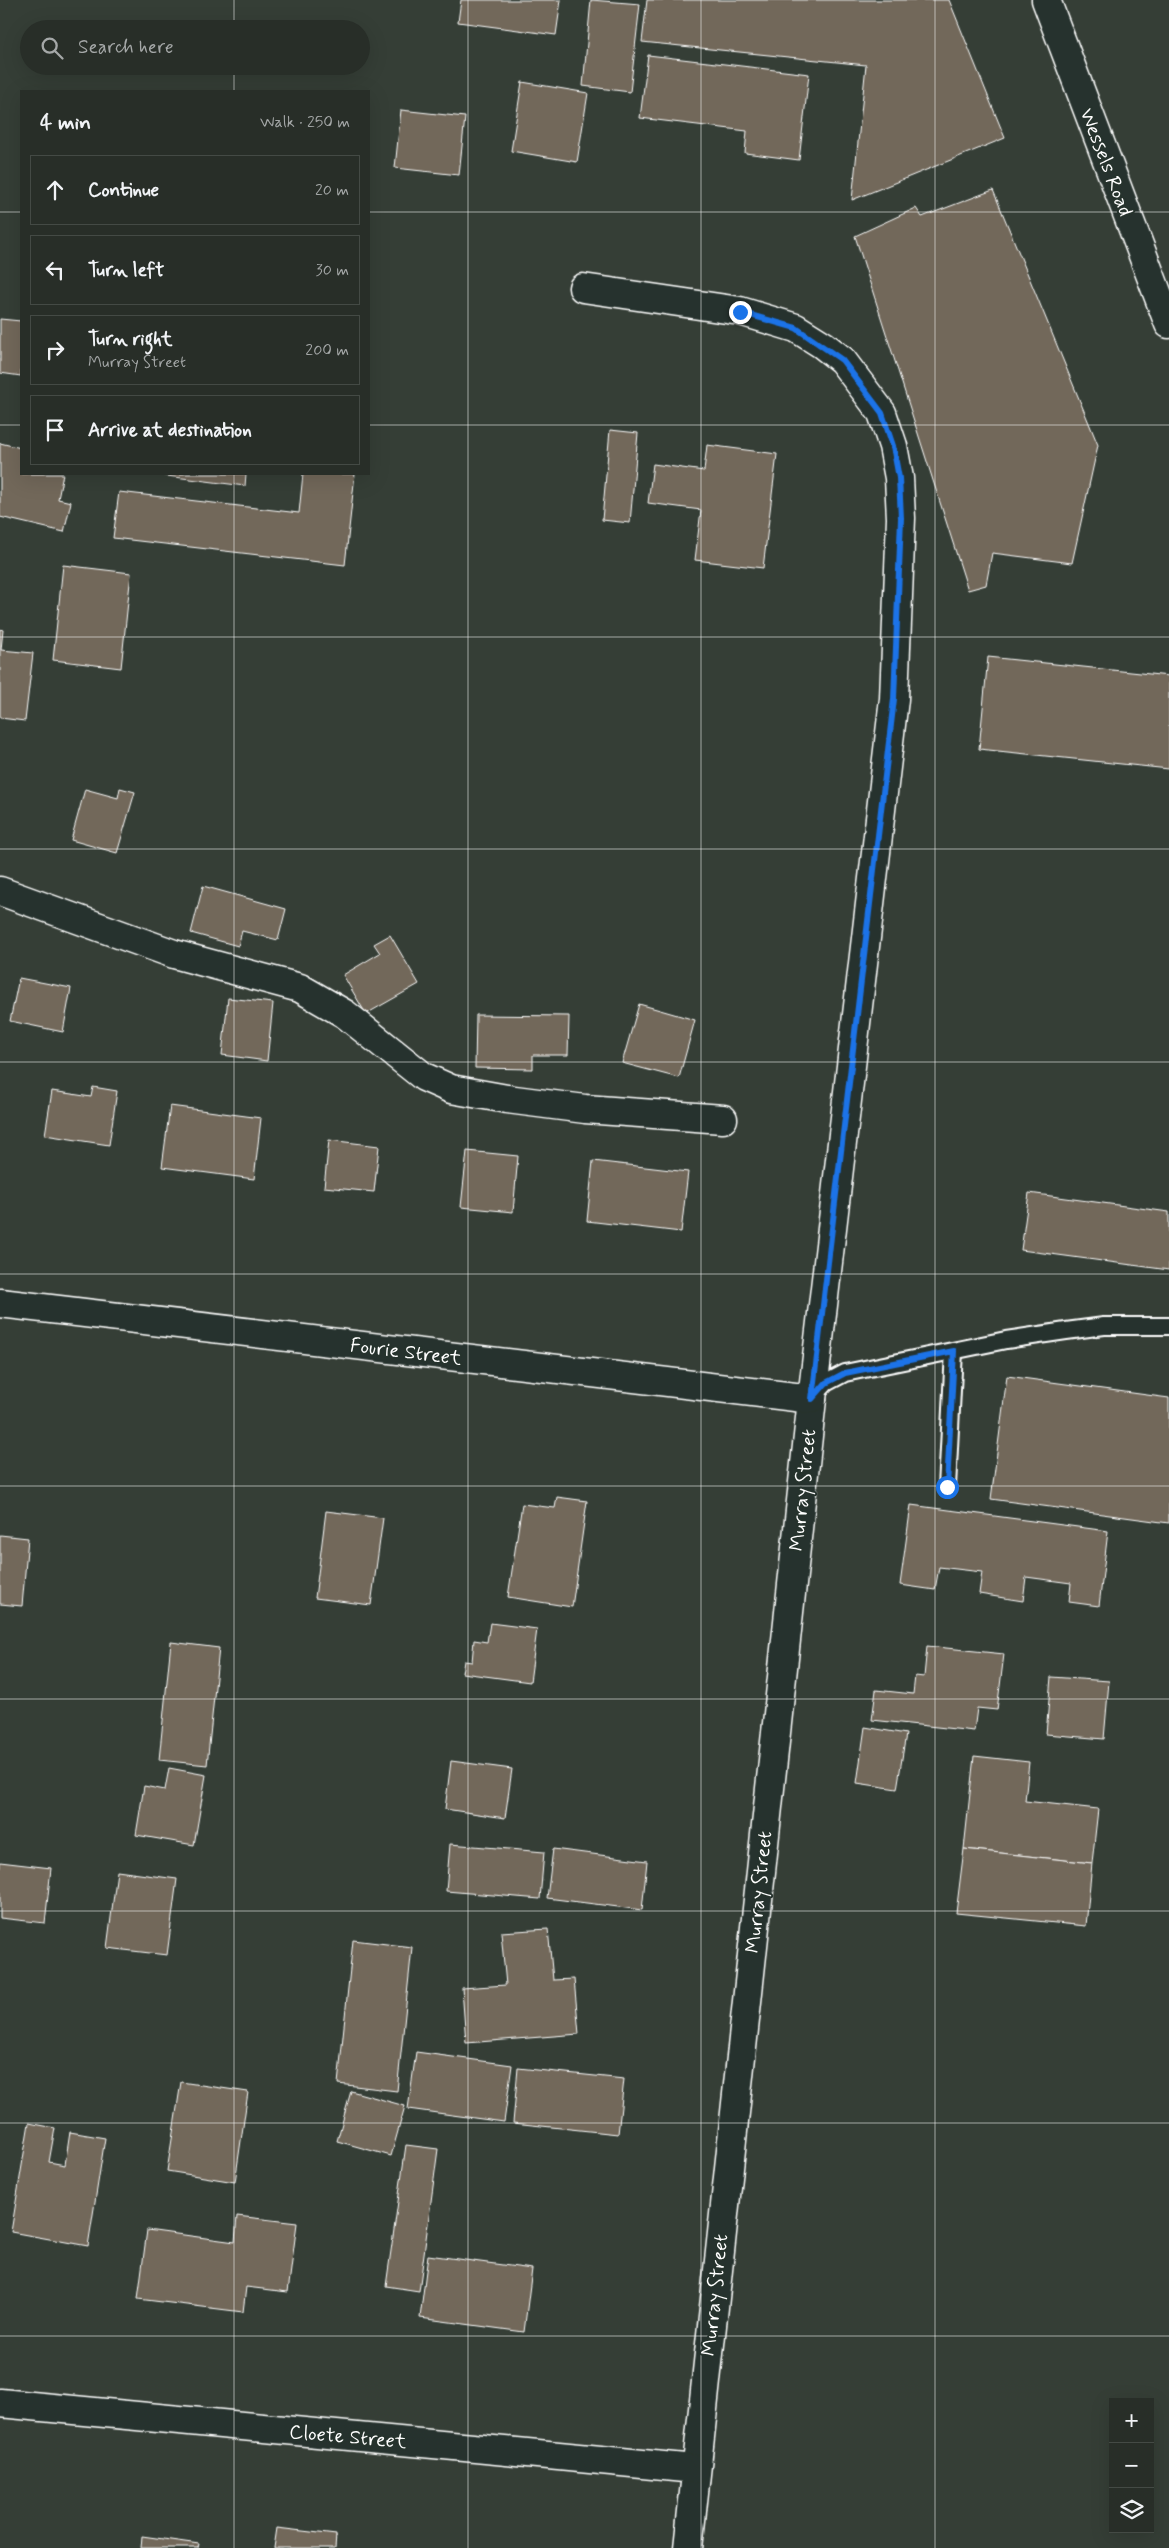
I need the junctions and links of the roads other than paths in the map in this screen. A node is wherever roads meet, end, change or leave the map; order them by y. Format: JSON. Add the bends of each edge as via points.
{"nodes":[{"id":1,"x":1046,"y":0,"type":"edge"},
{"id":2,"x":583,"y":288,"type":"dead end"},
{"id":3,"x":1169,"y":324,"type":"edge"},
{"id":4,"x":0,"y":891,"type":"edge"},
{"id":5,"x":722,"y":1119,"type":"dead end"},
{"id":6,"x":0,"y":1303,"type":"edge"},
{"id":7,"x":1169,"y":1326,"type":"edge"},
{"id":8,"x":954,"y":1351,"type":"junction"},
{"id":9,"x":812,"y":1399,"type":"junction"},
{"id":10,"x":947,"y":1487,"type":"dead end"},
{"id":11,"x":0,"y":2403,"type":"edge"},
{"id":12,"x":695,"y":2469,"type":"junction"},
{"id":13,"x":688,"y":2548,"type":"edge"}],
"edges":[{"from":1,"to":3,"type":"street","name":"Wessels Road"},
{"from":2,"to":9,"type":"street","name":"Murray Street","via":[[740,312],[796,328],[842,360],[861,383],[882,413],[893,446],[901,518],[894,699]]},
{"from":4,"to":5,"type":"street","via":[[174,954],[300,988],[345,1014],[424,1077],[451,1088],[585,1109]]},
{"from":6,"to":9,"type":"street","name":"Fourie Street"},
{"from":7,"to":8,"type":"lane","via":[[1104,1326]]},
{"from":8,"to":9,"type":"lane","via":[[845,1373],[826,1383]]},
{"from":8,"to":10,"type":"lane"},
{"from":9,"to":12,"type":"street","name":"Murray Street"},
{"from":11,"to":12,"type":"street","name":"Cloete Street"},
{"from":12,"to":13,"type":"street","name":"Murray Street"}]}
